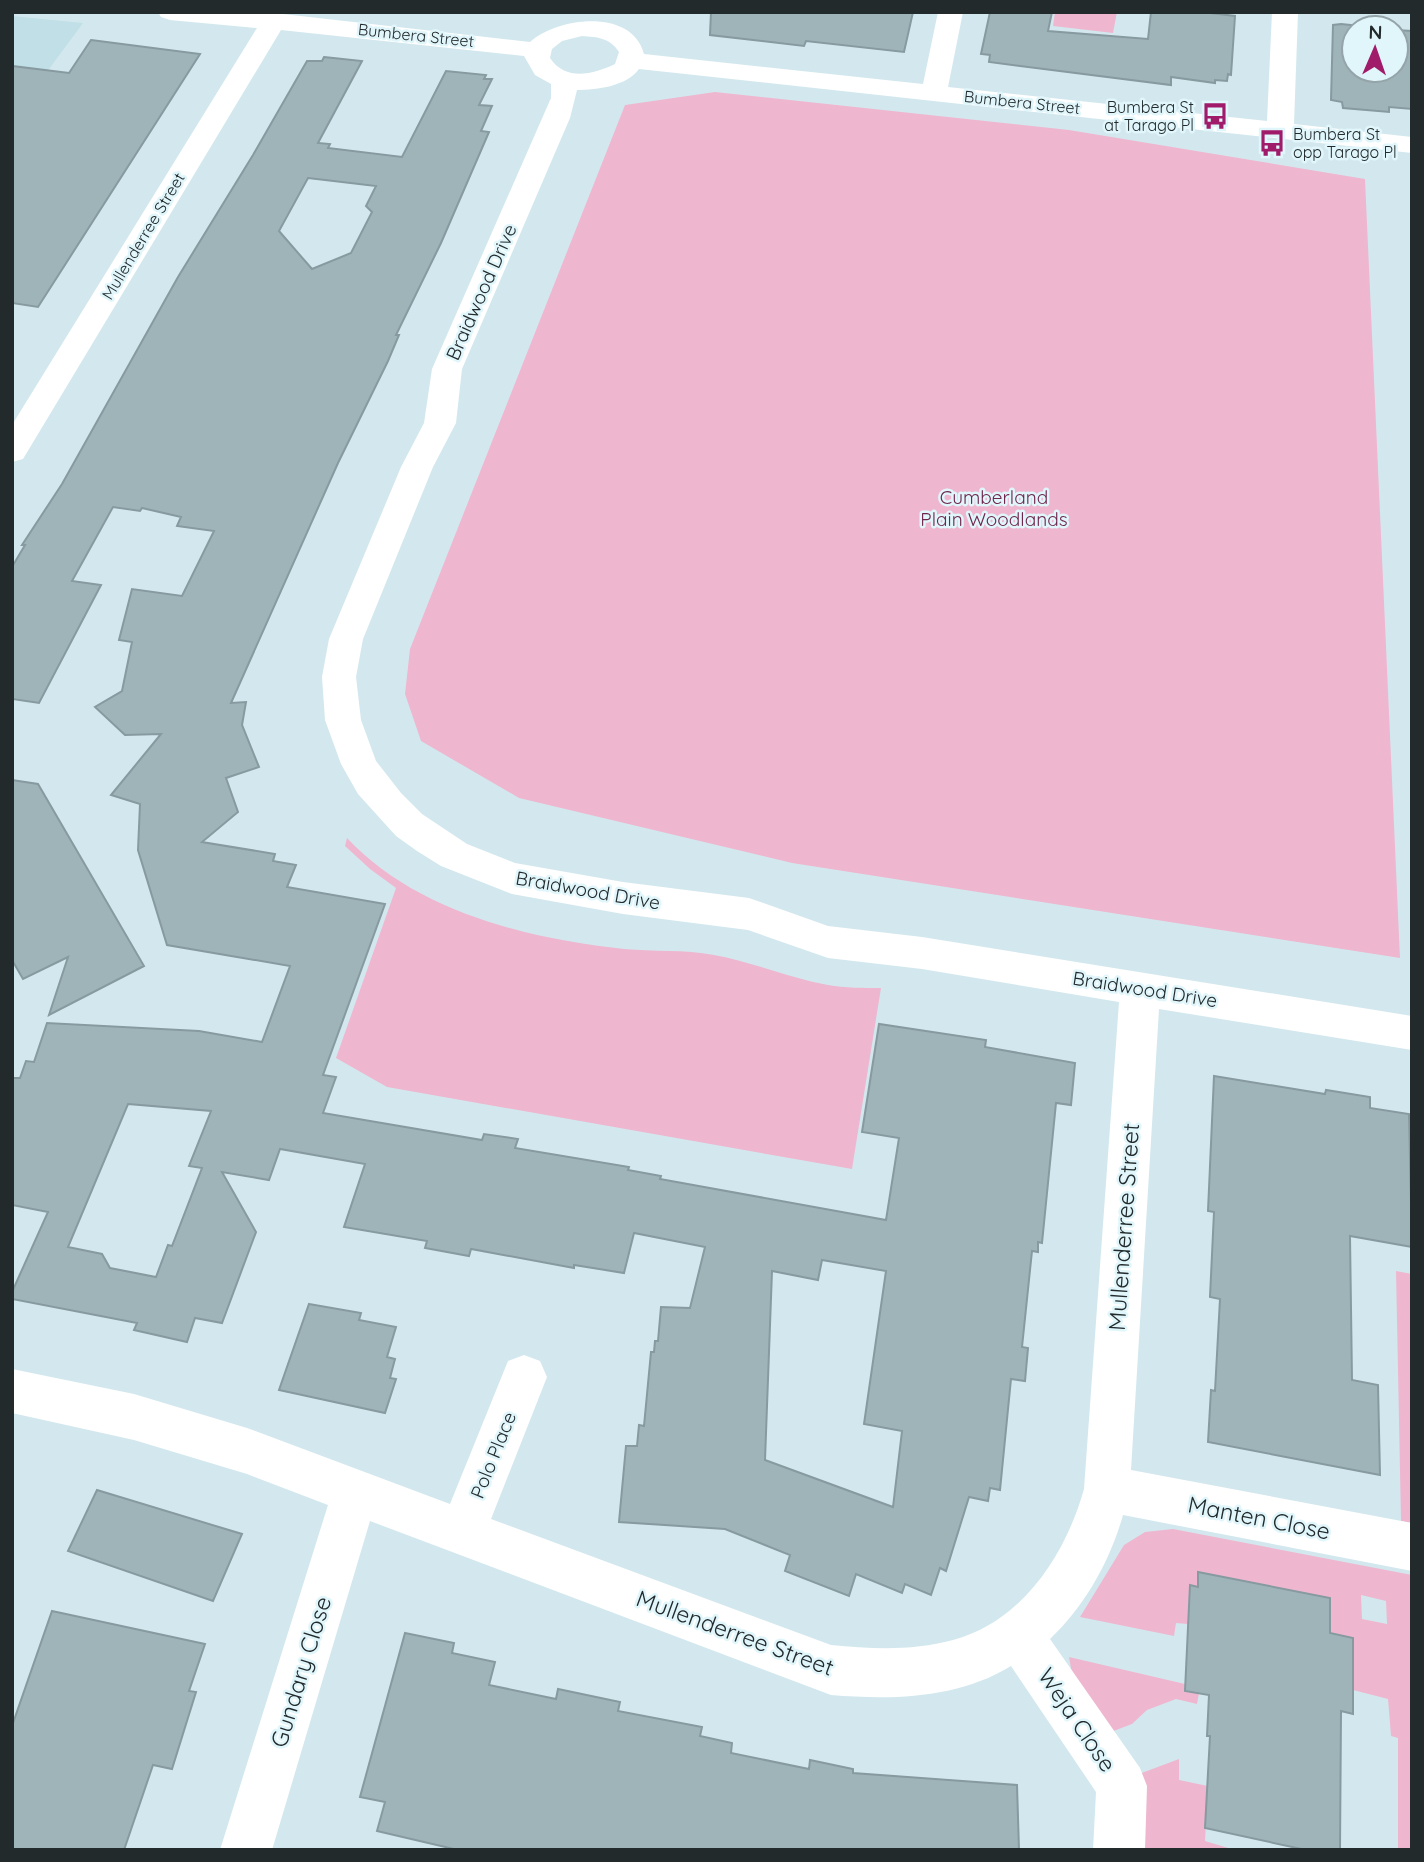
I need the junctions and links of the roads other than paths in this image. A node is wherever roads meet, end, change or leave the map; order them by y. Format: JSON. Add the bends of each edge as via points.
{"nodes":[{"id":1,"x":170,"y":12,"type":"edge"},
{"id":2,"x":951,"y":12,"type":"edge"},
{"id":3,"x":1284,"y":12,"type":"edge"},
{"id":4,"x":274,"y":21,"type":"junction"},
{"id":5,"x":600,"y":21,"type":"edge"},
{"id":6,"x":536,"y":50,"type":"junction"},
{"id":7,"x":631,"y":60,"type":"junction"},
{"id":8,"x":564,"y":81,"type":"junction"},
{"id":9,"x":934,"y":93,"type":"junction"},
{"id":10,"x":1280,"y":130,"type":"junction"},
{"id":11,"x":1412,"y":145,"type":"edge"},
{"id":12,"x":12,"y":451,"type":"edge"},
{"id":13,"x":1140,"y":989,"type":"junction"},
{"id":14,"x":1412,"y":1032,"type":"edge"},
{"id":15,"x":524,"y":1377,"type":"dead end"},
{"id":16,"x":12,"y":1391,"type":"edge"},
{"id":17,"x":1107,"y":1489,"type":"junction"},
{"id":18,"x":355,"y":1493,"type":"junction"},
{"id":19,"x":462,"y":1533,"type":"junction"},
{"id":20,"x":1412,"y":1547,"type":"edge"},
{"id":21,"x":1019,"y":1636,"type":"junction"},
{"id":22,"x":246,"y":1850,"type":"edge"},
{"id":23,"x":1119,"y":1850,"type":"edge"}],
"edges":[{"from":1,"to":4,"type":"street","name":"Bumbera Street"},
{"from":2,"to":9,"type":"street"},
{"from":3,"to":10,"type":"street"},
{"from":4,"to":6,"type":"street","name":"Bumbera Street"},
{"from":4,"to":12,"type":"street","name":"Mullenderree Street"},
{"from":5,"to":6,"type":"street","via":[[553,35]]},
{"from":5,"to":7,"type":"street","via":[[622,37],[632,52]]},
{"from":6,"to":8,"type":"street","via":[[540,69]]},
{"from":7,"to":8,"type":"street","via":[[627,68],[606,79]]},
{"from":7,"to":9,"type":"street","name":"Bumbera Street"},
{"from":8,"to":13,"type":"street","name":"Braidwood Drive","via":[[557,118],[447,369],[443,413],[436,433],[403,498],[346,639],[340,701],[349,742],[371,784],[410,825],[454,855],[512,877],[623,898],[749,914],[828,942]]},
{"from":9,"to":10,"type":"street","name":"Bumbera Street"},
{"from":10,"to":11,"type":"street","name":"Bumbera Street"},
{"from":13,"to":14,"type":"street","name":"Braidwood Drive"},
{"from":13,"to":17,"type":"street","name":"Mullenderree Street"},
{"from":15,"to":19,"type":"street","name":"Polo Place"},
{"from":16,"to":18,"type":"street","name":"Mullenderree Street","via":[[199,1435]]},
{"from":17,"to":20,"type":"street","name":"Manten Close"},
{"from":17,"to":21,"type":"street","name":"Mullenderree Street","via":[[1094,1534],[1077,1567],[1041,1617]]},
{"from":18,"to":19,"type":"street","name":"Mullenderree Street"},
{"from":18,"to":22,"type":"street","name":"Gundary Close"},
{"from":19,"to":21,"type":"street","name":"Mullenderree Street","via":[[831,1670],[879,1674],[963,1663]]},
{"from":21,"to":23,"type":"street","name":"Weja Close","via":[[1122,1786]]}]}
